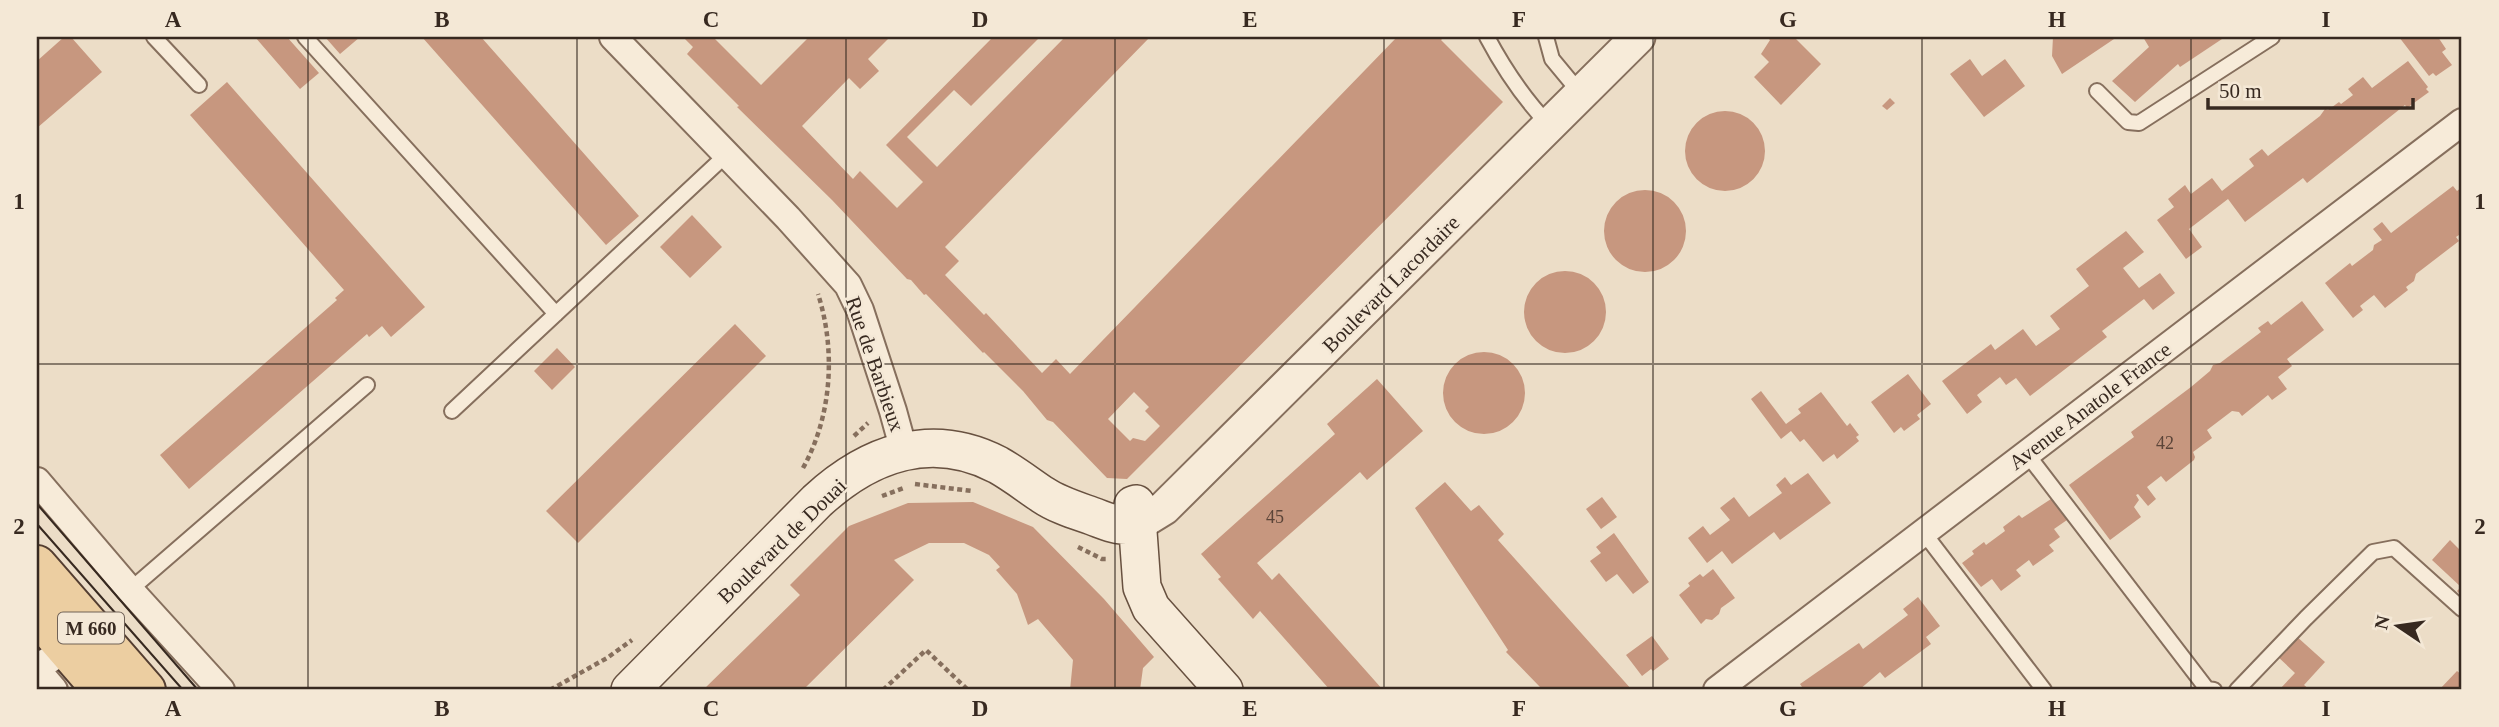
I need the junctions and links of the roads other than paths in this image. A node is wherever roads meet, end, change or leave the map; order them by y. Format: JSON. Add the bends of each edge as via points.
{"nodes":[{"id":1,"x":154,"y":37,"type":"edge"},
{"id":2,"x":305,"y":37,"type":"edge"},
{"id":3,"x":613,"y":37,"type":"edge"},
{"id":4,"x":1487,"y":37,"type":"edge"},
{"id":5,"x":1546,"y":37,"type":"edge"},
{"id":6,"x":1608,"y":37,"type":"edge"},
{"id":7,"x":1638,"y":37,"type":"edge"},
{"id":8,"x":2272,"y":37,"type":"edge"},
{"id":9,"x":199,"y":85,"type":"dead end"},
{"id":10,"x":1574,"y":86,"type":"junction"},
{"id":11,"x":2097,"y":91,"type":"dead end"},
{"id":12,"x":1542,"y":118,"type":"junction"},
{"id":13,"x":2462,"y":122,"type":"edge"},
{"id":14,"x":726,"y":155,"type":"junction"},
{"id":15,"x":556,"y":314,"type":"junction"},
{"id":16,"x":367,"y":385,"type":"dead end"},
{"id":17,"x":452,"y":411,"type":"dead end"},
{"id":18,"x":904,"y":451,"type":"junction"},
{"id":19,"x":2027,"y":454,"type":"junction"},
{"id":20,"x":37,"y":481,"type":"edge"},
{"id":21,"x":1138,"y":529,"type":"junction"},
{"id":22,"x":1924,"y":533,"type":"junction"},
{"id":23,"x":37,"y":565,"type":"edge"},
{"id":24,"x":130,"y":590,"type":"junction"},
{"id":25,"x":2462,"y":609,"type":"edge"},
{"id":26,"x":37,"y":615,"type":"edge"},
{"id":27,"x":672,"y":649,"type":"junction"},
{"id":28,"x":58,"y":655,"type":"edge"},
{"id":29,"x":54,"y":690,"type":"edge"},
{"id":30,"x":102,"y":690,"type":"edge"},
{"id":31,"x":146,"y":690,"type":"edge"},
{"id":32,"x":221,"y":690,"type":"edge"},
{"id":33,"x":600,"y":690,"type":"edge"},
{"id":34,"x":630,"y":690,"type":"edge"},
{"id":35,"x":1224,"y":690,"type":"edge"},
{"id":36,"x":1717,"y":690,"type":"edge"},
{"id":37,"x":2045,"y":690,"type":"edge"},
{"id":38,"x":2214,"y":690,"type":"edge"},
{"id":39,"x":2237,"y":690,"type":"edge"}],
"edges":[{"from":1,"to":9,"type":"lane"},
{"from":2,"to":15,"type":"lane"},
{"from":3,"to":14,"type":"street","name":"Rue de Barbieux"},
{"from":4,"to":12,"type":"lane"},
{"from":5,"to":10,"type":"lane","via":[[1552,59]]},
{"from":6,"to":10,"type":"street","name":"Boulevard Lacordaire"},
{"from":7,"to":10,"type":"street","name":"Boulevard Lacordaire"},
{"from":8,"to":11,"type":"lane","via":[[2139,123],[2128,122]]},
{"from":10,"to":12,"type":"street","name":"Boulevard Lacordaire"},
{"from":12,"to":21,"type":"street","name":"Boulevard Lacordaire","via":[[1160,487]]},
{"from":13,"to":19,"type":"street","name":"Avenue Anatole France"},
{"from":14,"to":15,"type":"lane"},
{"from":14,"to":18,"type":"street","name":"Rue de Barbieux","via":[[848,285]]},
{"from":15,"to":17,"type":"lane"},
{"from":16,"to":24,"type":"lane"},
{"from":18,"to":21,"type":"main road","name":"Rue de Barbieux","via":[[942,450],[978,457],[1054,502]]},
{"from":18,"to":27,"type":"main road","name":"Boulevard de Douai","via":[[871,461],[828,491]]},
{"from":19,"to":22,"type":"street","name":"Avenue Anatole France"},
{"from":19,"to":38,"type":"lane","via":[[2207,688]]},
{"from":20,"to":24,"type":"street"},
{"from":21,"to":35,"type":"main road","via":[[1147,601]]},
{"from":22,"to":36,"type":"street","name":"Avenue Anatole France"},
{"from":22,"to":37,"type":"lane"},
{"from":23,"to":28,"type":"main road","number":"M 660"},
{"from":24,"to":32,"type":"street"},
{"from":25,"to":39,"type":"lane","via":[[2394,548],[2373,552]]},
{"from":26,"to":28,"type":"main road","number":"M 660"},
{"from":27,"to":33,"type":"main road","name":"Boulevard de Douai"},
{"from":27,"to":34,"type":"main road","name":"Boulevard de Douai"},
{"from":28,"to":29,"type":"street"},
{"from":28,"to":30,"type":"main road","number":"M 660"},
{"from":28,"to":31,"type":"main road","number":"M 660"}]}
